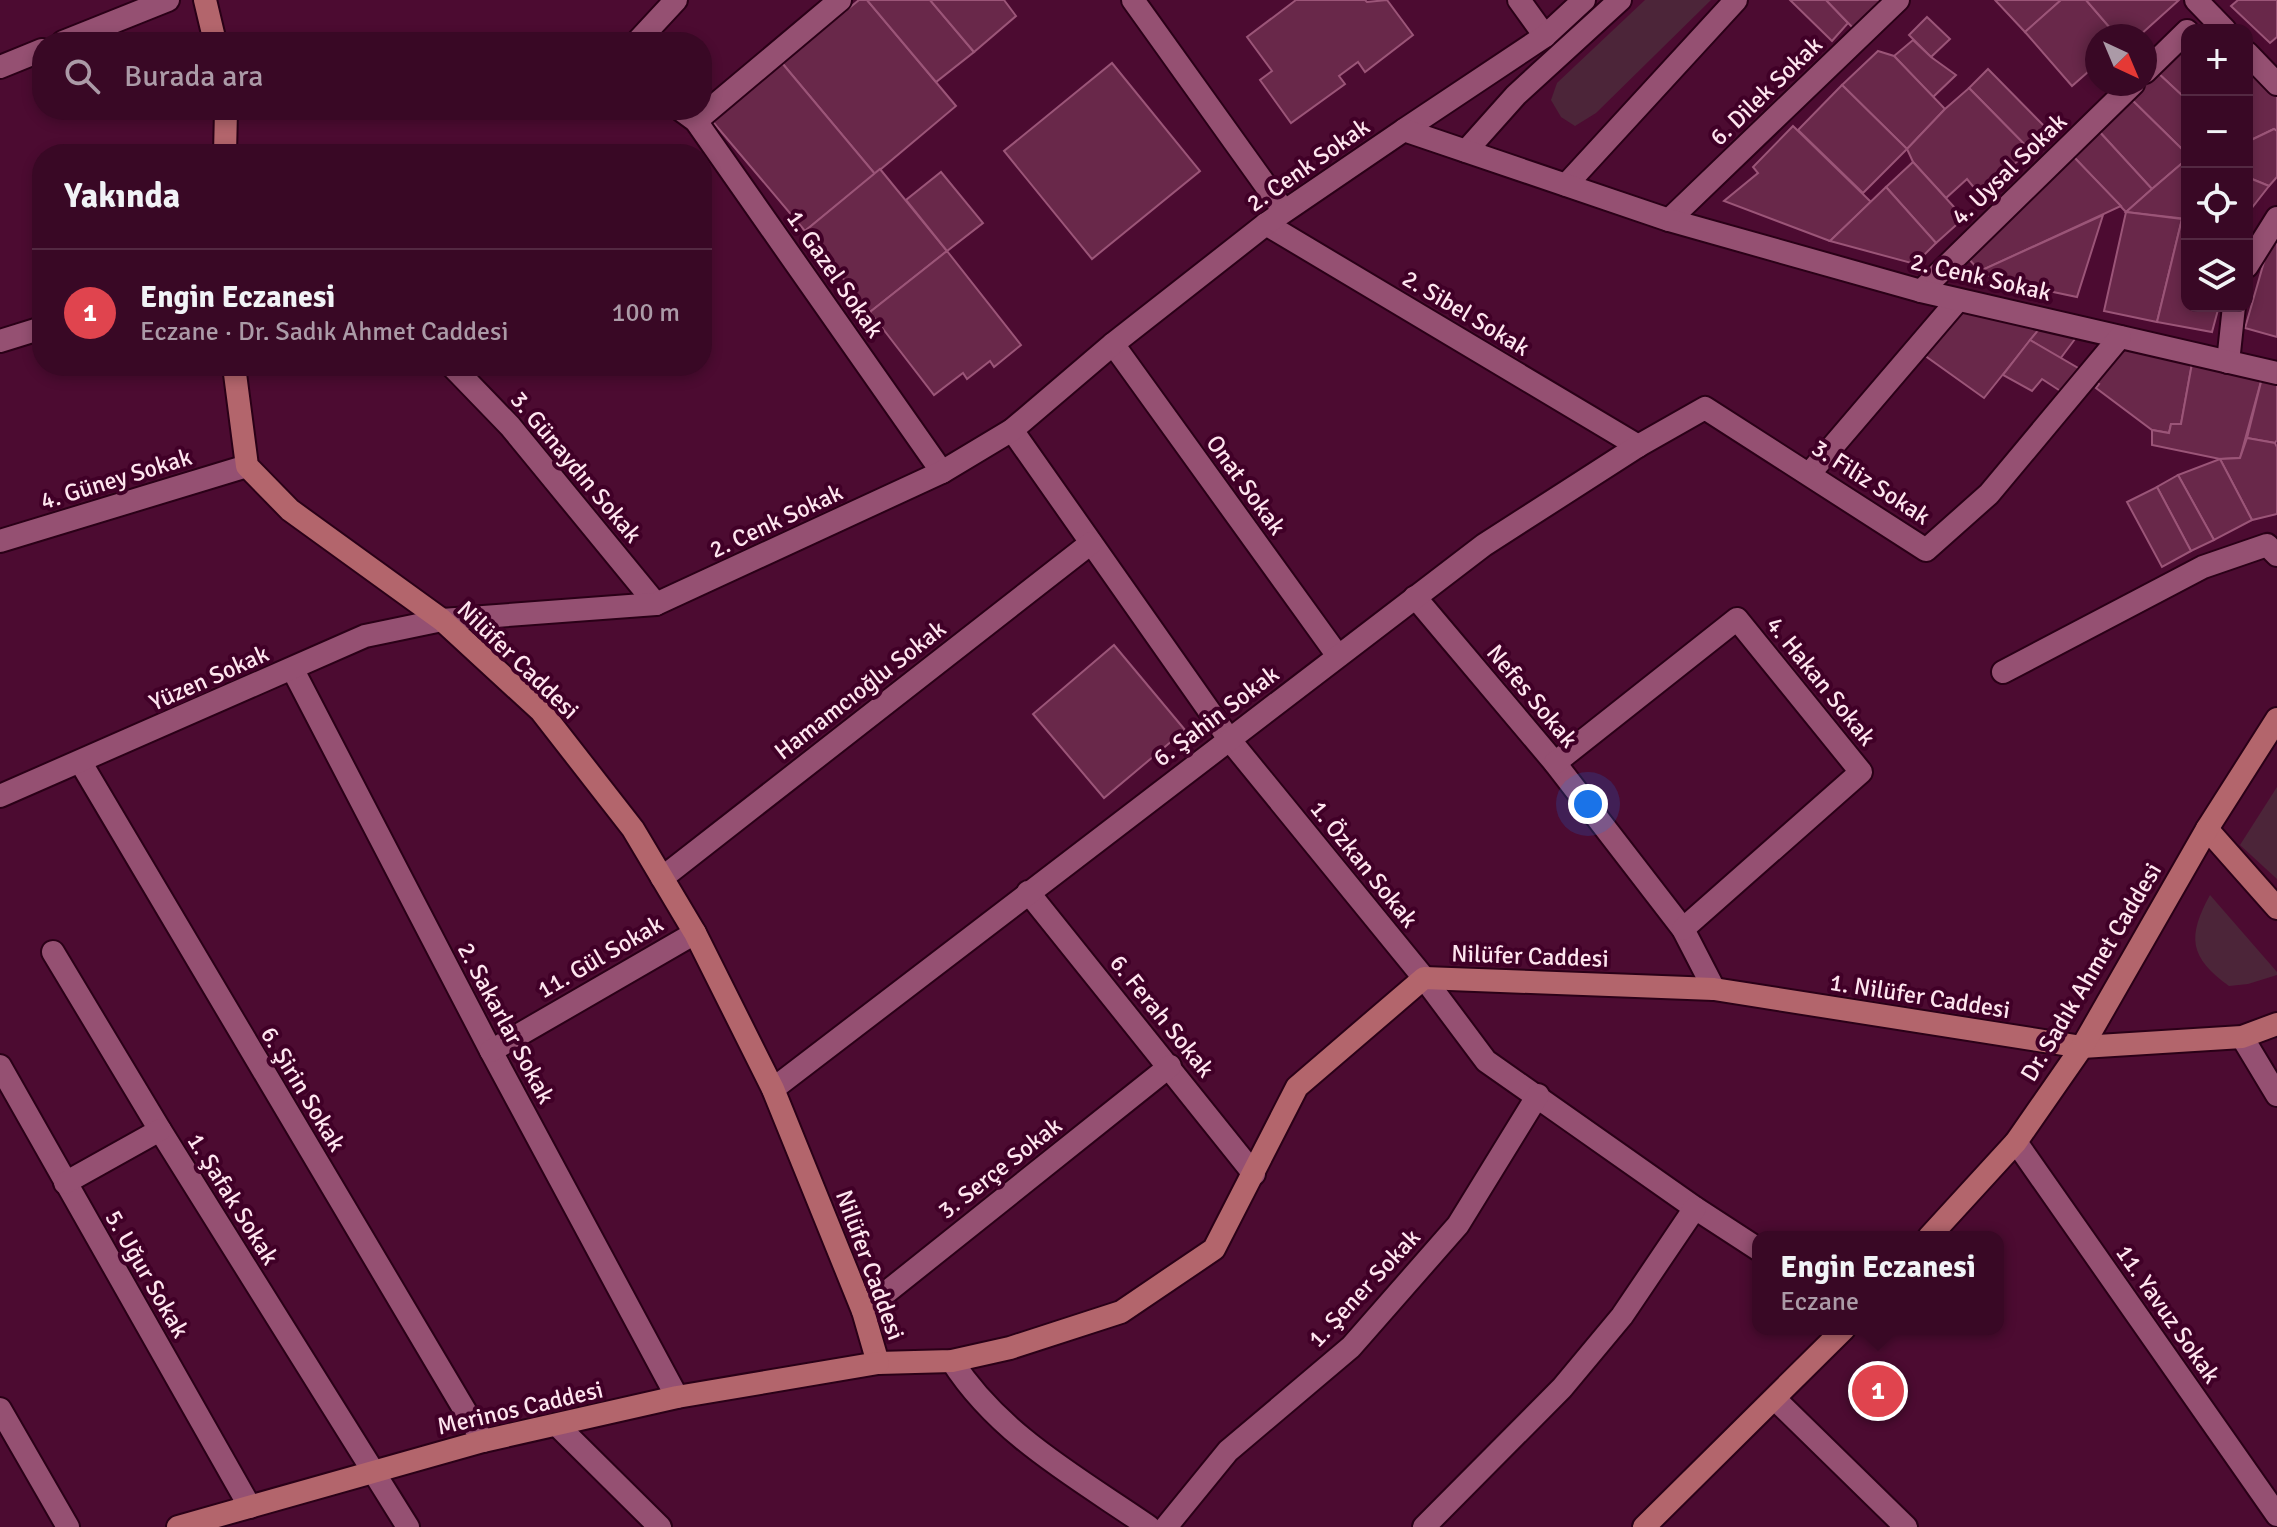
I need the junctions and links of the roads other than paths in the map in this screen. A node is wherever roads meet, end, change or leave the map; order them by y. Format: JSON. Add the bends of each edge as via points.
{"nodes":[{"id":1,"x":168,"y":0,"type":"edge"},
{"id":2,"x":205,"y":0,"type":"edge"},
{"id":3,"x":676,"y":0,"type":"edge"},
{"id":4,"x":840,"y":0,"type":"edge"},
{"id":5,"x":1133,"y":0,"type":"edge"},
{"id":6,"x":1519,"y":0,"type":"edge"},
{"id":7,"x":1584,"y":0,"type":"edge"},
{"id":8,"x":1620,"y":0,"type":"edge"},
{"id":9,"x":1736,"y":0,"type":"edge"},
{"id":10,"x":1898,"y":0,"type":"edge"},
{"id":11,"x":2201,"y":6,"type":"edge"},
{"id":12,"x":2192,"y":24,"type":"edge"},
{"id":13,"x":2219,"y":24,"type":"edge"},
{"id":14,"x":88,"y":32,"type":"edge"},
{"id":15,"x":213,"y":32,"type":"edge"},
{"id":16,"x":646,"y":32,"type":"edge"},
{"id":17,"x":1545,"y":36,"type":"junction"},
{"id":18,"x":2181,"y":38,"type":"edge"},
{"id":19,"x":32,"y":54,"type":"edge"},
{"id":20,"x":2253,"y":59,"type":"edge"},
{"id":21,"x":2157,"y":61,"type":"edge"},
{"id":22,"x":0,"y":67,"type":"edge"},
{"id":23,"x":2277,"y":84,"type":"edge"},
{"id":24,"x":2121,"y":96,"type":"edge"},
{"id":25,"x":712,"y":98,"type":"edge"},
{"id":26,"x":226,"y":120,"type":"edge"},
{"id":27,"x":692,"y":120,"type":"edge"},
{"id":28,"x":1404,"y":130,"type":"junction"},
{"id":29,"x":225,"y":144,"type":"edge"},
{"id":30,"x":709,"y":144,"type":"edge"},
{"id":31,"x":712,"y":148,"type":"edge"},
{"id":32,"x":1466,"y":151,"type":"junction"},
{"id":33,"x":1566,"y":185,"type":"junction"},
{"id":34,"x":1275,"y":217,"type":"junction"},
{"id":35,"x":2277,"y":218,"type":"edge"},
{"id":36,"x":1669,"y":220,"type":"junction"},
{"id":37,"x":2253,"y":256,"type":"edge"},
{"id":38,"x":1921,"y":291,"type":"junction"},
{"id":39,"x":1958,"y":300,"type":"junction"},
{"id":40,"x":2233,"y":312,"type":"edge"},
{"id":41,"x":32,"y":331,"type":"edge"},
{"id":42,"x":2120,"y":337,"type":"junction"},
{"id":43,"x":0,"y":341,"type":"edge"},
{"id":44,"x":1113,"y":344,"type":"junction"},
{"id":45,"x":2228,"y":362,"type":"junction"},
{"id":46,"x":2277,"y":373,"type":"edge"},
{"id":47,"x":235,"y":376,"type":"edge"},
{"id":48,"x":462,"y":376,"type":"edge"},
{"id":49,"x":1705,"y":408,"type":"joint"},
{"id":50,"x":1012,"y":430,"type":"junction"},
{"id":51,"x":1638,"y":446,"type":"junction"},
{"id":52,"x":247,"y":466,"type":"junction"},
{"id":53,"x":942,"y":472,"type":"junction"},
{"id":54,"x":1810,"y":473,"type":"junction"},
{"id":55,"x":0,"y":541,"type":"edge"},
{"id":56,"x":1091,"y":543,"type":"junction"},
{"id":57,"x":2277,"y":555,"type":"edge"},
{"id":58,"x":1415,"y":597,"type":"junction"},
{"id":59,"x":656,"y":604,"type":"junction"},
{"id":60,"x":442,"y":620,"type":"junction"},
{"id":61,"x":1338,"y":656,"type":"junction"},
{"id":62,"x":293,"y":670,"type":"junction"},
{"id":63,"x":2003,"y":672,"type":"dead end"},
{"id":64,"x":2277,"y":719,"type":"edge"},
{"id":65,"x":1229,"y":739,"type":"junction"},
{"id":66,"x":81,"y":763,"type":"junction"},
{"id":67,"x":1555,"y":763,"type":"junction"},
{"id":68,"x":0,"y":796,"type":"edge"},
{"id":69,"x":2207,"y":829,"type":"junction"},
{"id":70,"x":662,"y":878,"type":"junction"},
{"id":71,"x":1028,"y":892,"type":"junction"},
{"id":72,"x":2277,"y":908,"type":"edge"},
{"id":73,"x":1683,"y":929,"type":"junction"},
{"id":74,"x":695,"y":933,"type":"junction"},
{"id":75,"x":53,"y":952,"type":"dead end"},
{"id":76,"x":1424,"y":978,"type":"junction"},
{"id":77,"x":1714,"y":989,"type":"junction"},
{"id":78,"x":1791,"y":1002,"type":"joint"},
{"id":79,"x":2277,"y":1024,"type":"edge"},
{"id":80,"x":2242,"y":1037,"type":"junction"},
{"id":81,"x":2082,"y":1047,"type":"junction"},
{"id":82,"x":491,"y":1051,"type":"junction"},
{"id":83,"x":0,"y":1066,"type":"edge"},
{"id":84,"x":1170,"y":1066,"type":"junction"},
{"id":85,"x":773,"y":1089,"type":"junction"},
{"id":86,"x":1538,"y":1095,"type":"junction"},
{"id":87,"x":2277,"y":1095,"type":"edge"},
{"id":88,"x":160,"y":1130,"type":"junction"},
{"id":89,"x":2016,"y":1142,"type":"junction"},
{"id":90,"x":1254,"y":1174,"type":"junction"},
{"id":91,"x":65,"y":1183,"type":"junction"},
{"id":92,"x":1695,"y":1208,"type":"junction"},
{"id":93,"x":1934,"y":1231,"type":"edge"},
{"id":94,"x":1752,"y":1245,"type":"edge"},
{"id":95,"x":863,"y":1311,"type":"junction"},
{"id":96,"x":1838,"y":1335,"type":"edge"},
{"id":97,"x":952,"y":1361,"type":"junction"},
{"id":98,"x":878,"y":1363,"type":"junction"},
{"id":99,"x":677,"y":1397,"type":"junction"},
{"id":100,"x":1775,"y":1399,"type":"junction"},
{"id":101,"x":0,"y":1409,"type":"edge"},
{"id":102,"x":558,"y":1426,"type":"junction"},
{"id":103,"x":483,"y":1441,"type":"junction"},
{"id":104,"x":372,"y":1472,"type":"junction"},
{"id":105,"x":250,"y":1507,"type":"junction"},
{"id":106,"x":2277,"y":1515,"type":"edge"},
{"id":107,"x":68,"y":1527,"type":"edge"},
{"id":108,"x":178,"y":1527,"type":"edge"},
{"id":109,"x":408,"y":1527,"type":"edge"},
{"id":110,"x":660,"y":1527,"type":"edge"},
{"id":111,"x":1149,"y":1527,"type":"edge"},
{"id":112,"x":1166,"y":1527,"type":"edge"},
{"id":113,"x":1424,"y":1527,"type":"edge"},
{"id":114,"x":1644,"y":1527,"type":"edge"},
{"id":115,"x":1906,"y":1527,"type":"edge"}],
"edges":[{"from":1,"to":14,"type":"street"},
{"from":2,"to":15,"type":"main road"},
{"from":3,"to":16,"type":"street"},
{"from":4,"to":25,"type":"street"},
{"from":5,"to":34,"type":"street"},
{"from":6,"to":17,"type":"street"},
{"from":7,"to":17,"type":"street"},
{"from":8,"to":32,"type":"street","via":[[1516,95]]},
{"from":9,"to":33,"type":"street"},
{"from":10,"to":36,"type":"street","name":"6. Dilek Sokak"},
{"from":11,"to":12,"type":"street"},
{"from":11,"to":13,"type":"street"},
{"from":17,"to":28,"type":"street"},
{"from":18,"to":21,"type":"street"},
{"from":19,"to":22,"type":"street"},
{"from":20,"to":23,"type":"street"},
{"from":24,"to":38,"type":"street","name":"4. Uysal Sokak"},
{"from":26,"to":29,"type":"main road"},
{"from":27,"to":30,"type":"street","name":"1. Gazel Sokak"},
{"from":28,"to":32,"type":"street","name":"2. Cenk Sokak"},
{"from":28,"to":34,"type":"street","name":"2. Cenk Sokak"},
{"from":31,"to":53,"type":"street","name":"1. Gazel Sokak"},
{"from":32,"to":33,"type":"street","name":"2. Cenk Sokak"},
{"from":33,"to":36,"type":"street","name":"2. Cenk Sokak"},
{"from":34,"to":44,"type":"street","name":"2. Cenk Sokak"},
{"from":34,"to":51,"type":"street","name":"2. Sibel Sokak"},
{"from":35,"to":37,"type":"street"},
{"from":36,"to":38,"type":"street","name":"2. Cenk Sokak"},
{"from":38,"to":39,"type":"street","name":"2. Cenk Sokak"},
{"from":39,"to":42,"type":"street","name":"2. Cenk Sokak"},
{"from":39,"to":54,"type":"street"},
{"from":40,"to":45,"type":"street"},
{"from":41,"to":43,"type":"street"},
{"from":42,"to":45,"type":"street","name":"2. Cenk Sokak"},
{"from":42,"to":54,"type":"street","name":"3. Filiz Sokak","via":[[1989,494],[1926,550]]},
{"from":44,"to":50,"type":"street","name":"2. Cenk Sokak"},
{"from":44,"to":61,"type":"street","name":"Onat Sokak"},
{"from":45,"to":46,"type":"street","name":"2. Cenk Sokak"},
{"from":47,"to":52,"type":"main road"},
{"from":48,"to":59,"type":"street","name":"3. Günaydın Sokak","via":[[510,426]]},
{"from":49,"to":51,"type":"street","name":"6. Şahin Sokak"},
{"from":49,"to":54,"type":"street","name":"3. Filiz Sokak"},
{"from":50,"to":53,"type":"street","name":"2. Cenk Sokak"},
{"from":50,"to":56,"type":"street","name":"1. Özkan Sokak"},
{"from":51,"to":58,"type":"street","name":"6. Şahin Sokak","via":[[1484,545]]},
{"from":52,"to":55,"type":"street","name":"4. Güney Sokak"},
{"from":52,"to":60,"type":"main road","name":"Nilüfer Caddesi","via":[[290,510]]},
{"from":53,"to":59,"type":"street","name":"2. Cenk Sokak"},
{"from":56,"to":65,"type":"street","name":"1. Özkan Sokak"},
{"from":56,"to":70,"type":"street","name":"Hamamcıoğlu Sokak"},
{"from":57,"to":63,"type":"street","via":[[2267,545],[2203,567]]},
{"from":58,"to":61,"type":"street","name":"6. Şahin Sokak"},
{"from":58,"to":67,"type":"street","name":"Nefes Sokak"},
{"from":59,"to":60,"type":"street","name":"2. Cenk Sokak"},
{"from":60,"to":62,"type":"street","name":"Yüzen Sokak","via":[[365,636]]},
{"from":60,"to":70,"type":"main road","name":"Nilüfer Caddesi","via":[[541,711],[633,829]]},
{"from":61,"to":65,"type":"street","name":"6. Şahin Sokak"},
{"from":62,"to":66,"type":"street","name":"Yüzen Sokak"},
{"from":62,"to":82,"type":"street","name":"2. Sakarlar Sokak"},
{"from":64,"to":69,"type":"main road","name":"Dr. Sadık Ahmet Caddesi"},
{"from":65,"to":71,"type":"street","name":"6. Şahin Sokak"},
{"from":65,"to":76,"type":"street","name":"1. Özkan Sokak"},
{"from":66,"to":68,"type":"street","name":"Yüzen Sokak"},
{"from":66,"to":103,"type":"street","name":"6. Şirin Sokak"},
{"from":67,"to":73,"type":"street","name":"Nefes Sokak"},
{"from":67,"to":73,"type":"street","name":"4. Hakan Sokak","via":[[1737,619],[1861,772]]},
{"from":69,"to":72,"type":"main road"},
{"from":69,"to":81,"type":"main road","name":"Dr. Sadık Ahmet Caddesi"},
{"from":70,"to":74,"type":"main road","name":"Nilüfer Caddesi"},
{"from":71,"to":84,"type":"street","name":"6. Ferah Sokak"},
{"from":71,"to":85,"type":"street","name":"6. Şahin Sokak"},
{"from":73,"to":77,"type":"street","name":"Nefes Sokak"},
{"from":74,"to":82,"type":"street","name":"11. Gül Sokak"},
{"from":74,"to":85,"type":"main road","name":"Nilüfer Caddesi"},
{"from":75,"to":88,"type":"street","name":"1. Şafak Sokak"},
{"from":76,"to":77,"type":"main road","name":"Nilüfer Caddesi"},
{"from":76,"to":86,"type":"street","name":"1. Özkan Sokak","via":[[1486,1061]]},
{"from":76,"to":90,"type":"main road","name":"Nilüfer Caddesi","via":[[1297,1087]]},
{"from":77,"to":78,"type":"main road","name":"Nilüfer Caddesi"},
{"from":78,"to":81,"type":"main road","name":"1. Nilüfer Caddesi"},
{"from":79,"to":80,"type":"main road","name":"1. Nilüfer Caddesi"},
{"from":80,"to":81,"type":"main road","name":"1. Nilüfer Caddesi"},
{"from":80,"to":87,"type":"street"},
{"from":81,"to":89,"type":"main road","name":"Dr. Sadık Ahmet Caddesi"},
{"from":82,"to":99,"type":"street","name":"2. Sakarlar Sokak"},
{"from":83,"to":91,"type":"street","name":"5. Uğur Sokak"},
{"from":84,"to":90,"type":"street","name":"6. Ferah Sokak"},
{"from":84,"to":95,"type":"street","name":"3. Serçe Sokak"},
{"from":85,"to":95,"type":"main road","name":"Nilüfer Caddesi"},
{"from":86,"to":92,"type":"street","name":"1. Özkan Sokak"},
{"from":86,"to":112,"type":"street","name":"1. Şener Sokak","via":[[1458,1225],[1351,1347],[1228,1451]]},
{"from":88,"to":91,"type":"street"},
{"from":88,"to":104,"type":"street","name":"1. Şafak Sokak"},
{"from":89,"to":93,"type":"main road","name":"Dr. Sadık Ahmet Caddesi"},
{"from":89,"to":106,"type":"street","name":"11. Yavuz Sokak"},
{"from":90,"to":97,"type":"main road","name":"Nilüfer Caddesi","via":[[1214,1249],[1121,1312]]},
{"from":91,"to":105,"type":"street","name":"5. Uğur Sokak"},
{"from":92,"to":94,"type":"street","name":"1. Özkan Sokak"},
{"from":92,"to":113,"type":"street","via":[[1622,1316],[1562,1388]]},
{"from":95,"to":98,"type":"main road","name":"Nilüfer Caddesi"},
{"from":96,"to":100,"type":"main road"},
{"from":97,"to":98,"type":"main road","name":"Nilüfer Caddesi"},
{"from":97,"to":111,"type":"street","via":[[1001,1422]]},
{"from":98,"to":99,"type":"main road","name":"Merinos Caddesi"},
{"from":99,"to":102,"type":"main road","name":"Merinos Caddesi"},
{"from":100,"to":114,"type":"main road"},
{"from":100,"to":115,"type":"street"},
{"from":101,"to":107,"type":"street"},
{"from":102,"to":103,"type":"main road","name":"Merinos Caddesi"},
{"from":102,"to":110,"type":"street"},
{"from":103,"to":104,"type":"main road","name":"Merinos Caddesi"},
{"from":104,"to":105,"type":"main road","name":"Merinos Caddesi"},
{"from":104,"to":109,"type":"street","name":"1. Şafak Sokak"},
{"from":105,"to":108,"type":"main road","name":"Merinos Caddesi"}]}
